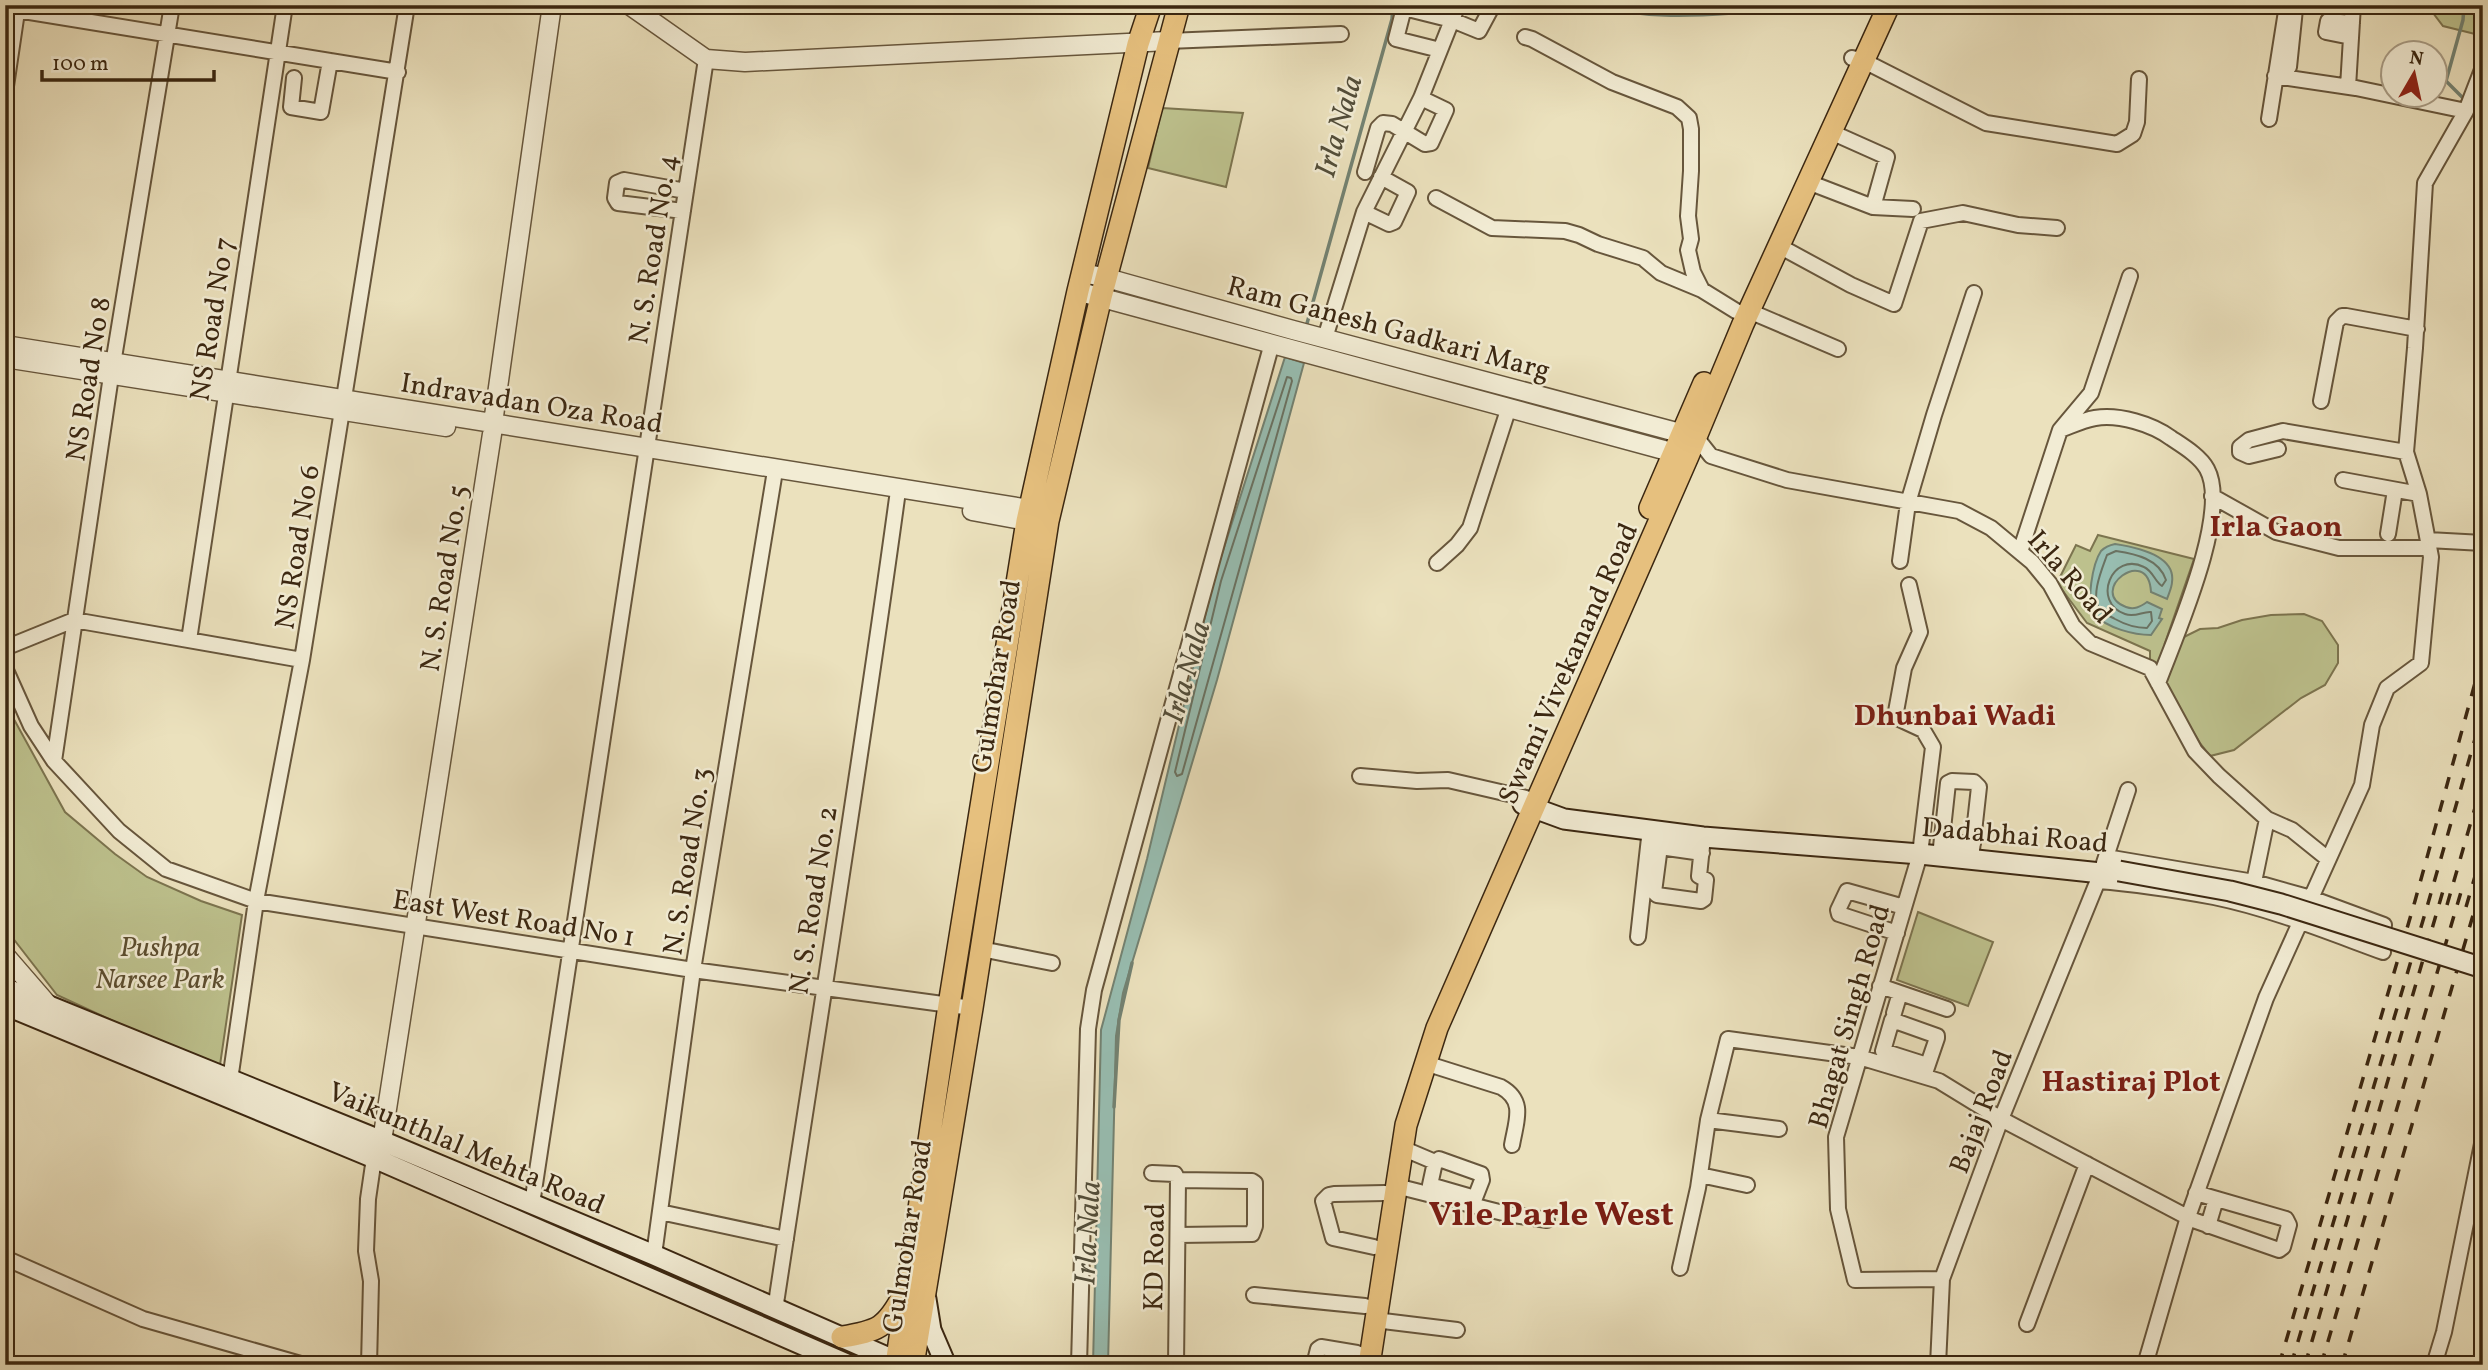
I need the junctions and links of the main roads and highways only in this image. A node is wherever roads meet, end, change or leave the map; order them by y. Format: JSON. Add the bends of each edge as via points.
{"nodes":[{"id":1,"x":1150,"y":5,"type":"edge"},
{"id":2,"x":1179,"y":5,"type":"edge"},
{"id":3,"x":1881,"y":9,"type":"edge"},
{"id":4,"x":1858,"y":60,"type":"junction"},
{"id":5,"x":1742,"y":311,"type":"junction"},
{"id":6,"x":1035,"y":517,"type":"junction"},
{"id":7,"x":1527,"y":802,"type":"junction"},
{"id":8,"x":1920,"y":850,"type":"junction"},
{"id":9,"x":2105,"y":869,"type":"junction"},
{"id":10,"x":2483,"y":968,"type":"edge"},
{"id":11,"x":5,"y":988,"type":"edge"},
{"id":12,"x":5,"y":1005,"type":"edge"},
{"id":13,"x":227,"y":1088,"type":"junction"},
{"id":14,"x":942,"y":1127,"type":"junction"},
{"id":15,"x":378,"y":1149,"type":"junction"},
{"id":16,"x":1391,"y":1190,"type":"junction"},
{"id":17,"x":916,"y":1289,"type":"junction"},
{"id":18,"x":1368,"y":1308,"type":"junction"},
{"id":19,"x":842,"y":1337,"type":"junction"},
{"id":20,"x":1360,"y":1361,"type":"edge"},
{"id":21,"x":903,"y":1364,"type":"edge"},
{"id":22,"x":849,"y":1365,"type":"edge"},
{"id":23,"x":946,"y":1365,"type":"edge"}],
"edges":[{"from":1,"to":6,"type":"main road","name":"Gulmohar Road","via":[[1080,282]]},
{"from":2,"to":6,"type":"main road","name":"Gulmohar Road","via":[[1104,287]]},
{"from":3,"to":4,"type":"main road","name":"Swami Vivekanand Road"},
{"from":4,"to":5,"type":"main road","name":"Swami Vivekanand Road"},
{"from":4,"to":5,"type":"main road","name":"Swami Vivekanand Road","via":[[1779,246]]},
{"from":5,"to":7,"type":"main road","name":"Swami Vivekanand Road"},
{"from":6,"to":14,"type":"main road","name":"Gulmohar Road","via":[[949,1005]]},
{"from":6,"to":14,"type":"main road","name":"Gulmohar Road","via":[[981,949],[972,1008]]},
{"from":7,"to":8,"type":"main road","name":"Dadabhai Road","via":[[1565,813]]},
{"from":7,"to":8,"type":"main road","name":"Dadabhai Road","via":[[1564,819],[1702,845]]},
{"from":7,"to":16,"type":"main road","name":"Swami Vivekanand Road","via":[[1437,1028]]},
{"from":7,"to":16,"type":"main road","name":"Swami Vivekanand Road","via":[[1423,1029],[1410,1069]]},
{"from":8,"to":9,"type":"main road","name":"Dadabhai Road"},
{"from":8,"to":9,"type":"main road","name":"Dadabhai Road","via":[[1941,844],[1972,847]]},
{"from":9,"to":10,"type":"main road","bridge":true,"via":[[2281,904]]},
{"from":11,"to":13,"type":"main road","name":"Vaikunthlal Mehta Road"},
{"from":12,"to":13,"type":"main road","name":"Vaikunthlal Mehta Road"},
{"from":13,"to":15,"type":"main road","name":"Vaikunthlal Mehta Road"},
{"from":14,"to":17,"type":"main road","name":"Gulmohar Road"},
{"from":15,"to":19,"type":"main road","name":"Vaikunthlal Mehta Road","via":[[532,1204]]},
{"from":15,"to":22,"type":"main road","name":"Vaikunthlal Mehta Road"},
{"from":16,"to":18,"type":"main road","name":"Swami Vivekanand Road"},
{"from":16,"to":18,"type":"main road","name":"Swami Vivekanand Road","via":[[1374,1247]]},
{"from":17,"to":19,"type":"main road","via":[[878,1328]]},
{"from":17,"to":21,"type":"main road","name":"Gulmohar Road"},
{"from":17,"to":23,"type":"main road"},
{"from":18,"to":20,"type":"main road","name":"Swami Vivekanand Road"},
{"from":19,"to":21,"type":"main road","name":"Vaikunthlal Mehta Road"}]}
